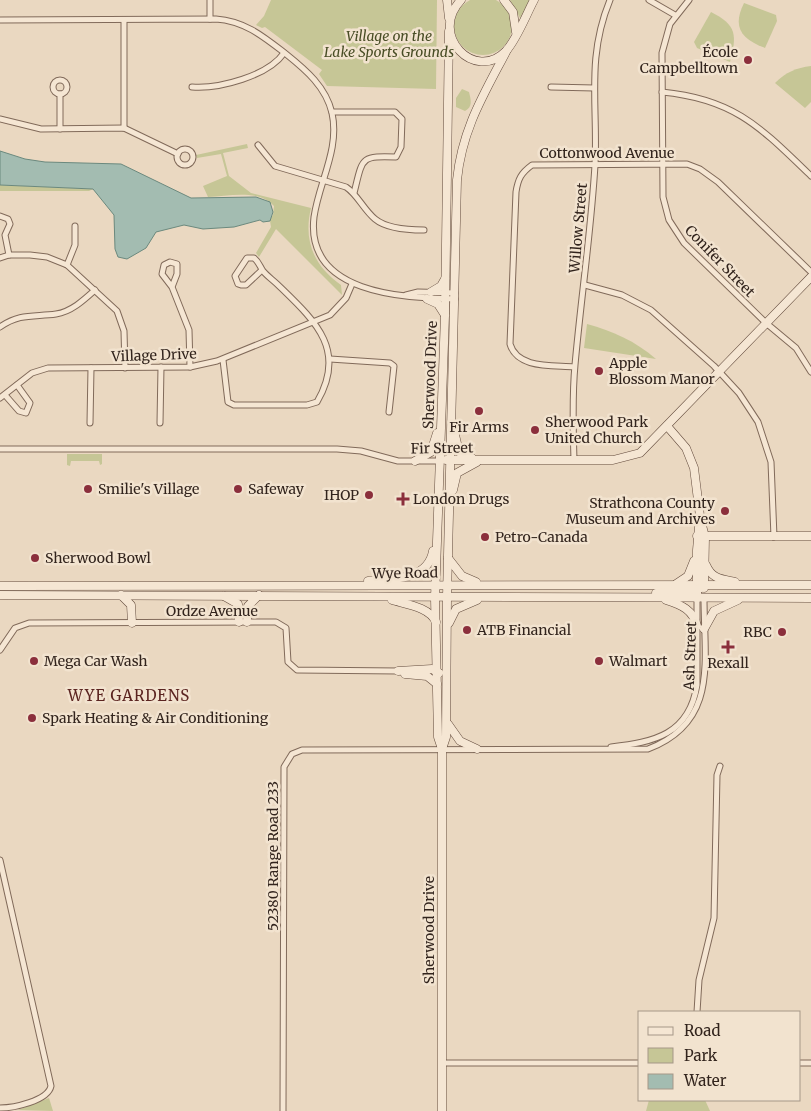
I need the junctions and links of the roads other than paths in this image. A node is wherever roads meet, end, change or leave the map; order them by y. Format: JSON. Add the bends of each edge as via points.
{"nodes":[{"id":1,"x":210,"y":0,"type":"edge"},
{"id":2,"x":448,"y":0,"type":"edge"},
{"id":3,"x":461,"y":0,"type":"edge"},
{"id":4,"x":504,"y":0,"type":"edge"},
{"id":5,"x":534,"y":0,"type":"edge"},
{"id":6,"x":610,"y":0,"type":"edge"},
{"id":7,"x":649,"y":0,"type":"edge"},
{"id":8,"x":689,"y":0,"type":"edge"},
{"id":9,"x":675,"y":15,"type":"junction"},
{"id":10,"x":210,"y":19,"type":"junction"},
{"id":11,"x":0,"y":20,"type":"edge"},
{"id":12,"x":124,"y":20,"type":"junction"},
{"id":13,"x":449,"y":21,"type":"junction"},
{"id":14,"x":449,"y":31,"type":"junction"},
{"id":15,"x":516,"y":32,"type":"junction"},
{"id":16,"x":507,"y":50,"type":"junction"},
{"id":17,"x":284,"y":53,"type":"junction"},
{"id":18,"x":192,"y":87,"type":"dead end"},
{"id":19,"x":551,"y":87,"type":"dead end"},
{"id":20,"x":594,"y":88,"type":"junction"},
{"id":21,"x":662,"y":92,"type":"junction"},
{"id":22,"x":60,"y":94,"type":"dead end"},
{"id":23,"x":332,"y":112,"type":"junction"},
{"id":24,"x":0,"y":119,"type":"edge"},
{"id":25,"x":124,"y":128,"type":"junction"},
{"id":26,"x":60,"y":129,"type":"junction"},
{"id":27,"x":258,"y":145,"type":"dead end"},
{"id":28,"x":178,"y":154,"type":"dead end"},
{"id":29,"x":595,"y":163,"type":"junction"},
{"id":30,"x":662,"y":163,"type":"junction"},
{"id":31,"x":811,"y":176,"type":"edge"},
{"id":32,"x":323,"y":180,"type":"junction"},
{"id":33,"x":354,"y":193,"type":"junction"},
{"id":34,"x":0,"y":216,"type":"edge"},
{"id":35,"x":75,"y":226,"type":"dead end"},
{"id":36,"x":424,"y":230,"type":"dead end"},
{"id":37,"x":2,"y":235,"type":"edge"},
{"id":38,"x":9,"y":255,"type":"junction"},
{"id":39,"x":0,"y":258,"type":"edge"},
{"id":40,"x":67,"y":265,"type":"junction"},
{"id":41,"x":262,"y":270,"type":"junction"},
{"id":42,"x":811,"y":272,"type":"edge"},
{"id":43,"x":446,"y":277,"type":"junction"},
{"id":44,"x":811,"y":277,"type":"edge"},
{"id":45,"x":352,"y":284,"type":"junction"},
{"id":46,"x":585,"y":285,"type":"junction"},
{"id":47,"x":172,"y":287,"type":"junction"},
{"id":48,"x":95,"y":290,"type":"junction"},
{"id":49,"x":429,"y":296,"type":"junction"},
{"id":50,"x":445,"y":296,"type":"junction"},
{"id":51,"x":455,"y":296,"type":"junction"},
{"id":52,"x":445,"y":315,"type":"junction"},
{"id":53,"x":766,"y":323,"type":"junction"},
{"id":54,"x":313,"y":324,"type":"junction"},
{"id":55,"x":0,"y":327,"type":"edge"},
{"id":56,"x":330,"y":359,"type":"junction"},
{"id":57,"x":223,"y":360,"type":"junction"},
{"id":58,"x":160,"y":367,"type":"junction"},
{"id":59,"x":190,"y":367,"type":"junction"},
{"id":60,"x":574,"y":367,"type":"junction"},
{"id":61,"x":91,"y":368,"type":"junction"},
{"id":62,"x":125,"y":368,"type":"junction"},
{"id":63,"x":720,"y":372,"type":"junction"},
{"id":64,"x":811,"y":372,"type":"edge"},
{"id":65,"x":17,"y":385,"type":"junction"},
{"id":66,"x":3,"y":397,"type":"edge"},
{"id":67,"x":442,"y":404,"type":"junction"},
{"id":68,"x":389,"y":412,"type":"dead end"},
{"id":69,"x":452,"y":418,"type":"junction"},
{"id":70,"x":90,"y":423,"type":"dead end"},
{"id":71,"x":160,"y":423,"type":"dead end"},
{"id":72,"x":667,"y":426,"type":"junction"},
{"id":73,"x":0,"y":449,"type":"edge"},
{"id":74,"x":440,"y":460,"type":"junction"},
{"id":75,"x":450,"y":460,"type":"junction"},
{"id":76,"x":481,"y":460,"type":"junction"},
{"id":77,"x":574,"y":460,"type":"junction"},
{"id":78,"x":415,"y":461,"type":"junction"},
{"id":79,"x":450,"y":504,"type":"junction"},
{"id":80,"x":439,"y":510,"type":"junction"},
{"id":81,"x":701,"y":536,"type":"junction"},
{"id":82,"x":811,"y":536,"type":"edge"},
{"id":83,"x":774,"y":537,"type":"junction"},
{"id":84,"x":697,"y":550,"type":"junction"},
{"id":85,"x":448,"y":557,"type":"junction"},
{"id":86,"x":705,"y":563,"type":"junction"},
{"id":87,"x":447,"y":584,"type":"junction"},
{"id":88,"x":483,"y":585,"type":"junction"},
{"id":89,"x":752,"y":585,"type":"junction"},
{"id":90,"x":811,"y":585,"type":"edge"},
{"id":91,"x":0,"y":586,"type":"edge"},
{"id":92,"x":330,"y":586,"type":"junction"},
{"id":93,"x":435,"y":586,"type":"junction"},
{"id":94,"x":673,"y":586,"type":"junction"},
{"id":95,"x":700,"y":591,"type":"junction"},
{"id":96,"x":0,"y":595,"type":"edge"},
{"id":97,"x":121,"y":595,"type":"junction"},
{"id":98,"x":222,"y":595,"type":"junction"},
{"id":99,"x":259,"y":595,"type":"junction"},
{"id":100,"x":381,"y":597,"type":"junction"},
{"id":101,"x":447,"y":597,"type":"junction"},
{"id":102,"x":744,"y":597,"type":"junction"},
{"id":103,"x":435,"y":598,"type":"junction"},
{"id":104,"x":488,"y":598,"type":"junction"},
{"id":105,"x":620,"y":598,"type":"junction"},
{"id":106,"x":659,"y":598,"type":"junction"},
{"id":107,"x":811,"y":598,"type":"edge"},
{"id":108,"x":243,"y":622,"type":"junction"},
{"id":109,"x":436,"y":622,"type":"junction"},
{"id":110,"x":132,"y":623,"type":"junction"},
{"id":111,"x":447,"y":627,"type":"junction"},
{"id":112,"x":700,"y":628,"type":"junction"},
{"id":113,"x":0,"y":650,"type":"edge"},
{"id":114,"x":398,"y":672,"type":"junction"},
{"id":115,"x":437,"y":672,"type":"junction"},
{"id":116,"x":437,"y":684,"type":"junction"},
{"id":117,"x":447,"y":705,"type":"junction"},
{"id":118,"x":447,"y":722,"type":"junction"},
{"id":119,"x":442,"y":749,"type":"junction"},
{"id":120,"x":477,"y":749,"type":"junction"},
{"id":121,"x":720,"y":766,"type":"dead end"},
{"id":122,"x":0,"y":860,"type":"edge"},
{"id":123,"x":697,"y":1011,"type":"edge"},
{"id":124,"x":442,"y":1063,"type":"junction"},
{"id":125,"x":638,"y":1063,"type":"edge"},
{"id":126,"x":0,"y":1108,"type":"edge"},
{"id":127,"x":283,"y":1111,"type":"edge"},
{"id":128,"x":442,"y":1111,"type":"edge"}],
"edges":[{"from":1,"to":10,"type":"street"},
{"from":2,"to":13,"type":"main road","name":"Sherwood Drive"},
{"from":3,"to":13,"type":"main road"},
{"from":4,"to":15,"type":"main road","via":[[513,12]]},
{"from":5,"to":15,"type":"main road"},
{"from":6,"to":20,"type":"street","name":"Willow Street","via":[[596,43]]},
{"from":7,"to":9,"type":"street"},
{"from":8,"to":9,"type":"street","name":"Conifer Street"},
{"from":9,"to":21,"type":"street","name":"Conifer Street","via":[[662,53]]},
{"from":10,"to":12,"type":"street"},
{"from":10,"to":17,"type":"street","via":[[229,20],[247,27]]},
{"from":11,"to":12,"type":"street"},
{"from":12,"to":25,"type":"street"},
{"from":13,"to":14,"type":"main road","name":"Sherwood Drive"},
{"from":14,"to":16,"type":"main road","via":[[456,48],[471,59],[492,59]]},
{"from":14,"to":43,"type":"main road","name":"Sherwood Drive"},
{"from":15,"to":16,"type":"main road","name":"Sherwood Drive"},
{"from":16,"to":51,"type":"main road","name":"Sherwood Drive","via":[[472,115],[460,157],[456,180]]},
{"from":17,"to":18,"type":"street","via":[[265,71],[208,88]]},
{"from":17,"to":23,"type":"street","via":[[315,80]]},
{"from":19,"to":20,"type":"street"},
{"from":20,"to":29,"type":"street","name":"Willow Street"},
{"from":21,"to":30,"type":"street","name":"Conifer Street"},
{"from":21,"to":31,"type":"street","via":[[706,99],[736,112],[766,133]]},
{"from":22,"to":26,"type":"street"},
{"from":23,"to":32,"type":"street","via":[[333,141]]},
{"from":23,"to":33,"type":"street","via":[[395,112],[402,119],[402,147],[396,157],[369,156],[364,160]]},
{"from":24,"to":26,"type":"street","via":[[41,129]]},
{"from":25,"to":26,"type":"street"},
{"from":25,"to":28,"type":"street"},
{"from":27,"to":32,"type":"street","via":[[275,166]]},
{"from":29,"to":30,"type":"street","name":"Cottonwood Avenue"},
{"from":29,"to":46,"type":"street","name":"Willow Street"},
{"from":29,"to":60,"type":"street","name":"Cottonwood Avenue","via":[[532,165],[523,171],[516,192],[510,312],[513,354],[524,362]]},
{"from":30,"to":42,"type":"street","name":"Cottonwood Avenue","via":[[686,164],[709,175]]},
{"from":30,"to":53,"type":"street","name":"Conifer Street","via":[[665,208],[678,236]]},
{"from":32,"to":33,"type":"street","via":[[338,183]]},
{"from":32,"to":45,"type":"street","via":[[314,217],[316,241],[330,268]]},
{"from":33,"to":36,"type":"street","via":[[376,220],[394,227]]},
{"from":34,"to":37,"type":"street","via":[[8,219],[10,224]]},
{"from":35,"to":40,"type":"street","via":[[75,245]]},
{"from":37,"to":38,"type":"street"},
{"from":38,"to":39,"type":"street"},
{"from":38,"to":40,"type":"street","via":[[47,257]]},
{"from":40,"to":48,"type":"street"},
{"from":41,"to":41,"type":"street","via":[[254,258],[248,258],[235,276],[236,280],[246,285]]},
{"from":41,"to":54,"type":"street","via":[[305,311]]},
{"from":43,"to":49,"type":"main road","via":[[442,286]]},
{"from":43,"to":50,"type":"main road","name":"Sherwood Drive"},
{"from":44,"to":53,"type":"main road","name":"Fir Street"},
{"from":45,"to":49,"type":"street","via":[[379,293]]},
{"from":45,"to":54,"type":"street","name":"Village Drive","via":[[339,307]]},
{"from":46,"to":60,"type":"street","name":"Willow Street"},
{"from":46,"to":63,"type":"street","via":[[622,295],[651,310]]},
{"from":47,"to":47,"type":"street","via":[[177,264],[170,262],[164,265],[162,274]]},
{"from":47,"to":59,"type":"street","via":[[189,330]]},
{"from":48,"to":55,"type":"street","via":[[74,308],[56,314],[33,314]]},
{"from":48,"to":62,"type":"street","via":[[122,320]]},
{"from":49,"to":50,"type":"street"},
{"from":49,"to":52,"type":"main road"},
{"from":50,"to":51,"type":"street"},
{"from":50,"to":52,"type":"main road","name":"Sherwood Drive"},
{"from":51,"to":69,"type":"main road","name":"Sherwood Drive"},
{"from":52,"to":67,"type":"main road","name":"Sherwood Drive"},
{"from":53,"to":63,"type":"main road","name":"Fir Street"},
{"from":53,"to":64,"type":"street","name":"Conifer Street","via":[[796,348]]},
{"from":54,"to":56,"type":"street","via":[[323,334]]},
{"from":54,"to":57,"type":"street","name":"Village Drive"},
{"from":56,"to":57,"type":"street","via":[[324,390],[317,402],[308,405],[234,405],[228,402]]},
{"from":56,"to":68,"type":"street","via":[[390,363],[394,366]]},
{"from":57,"to":59,"type":"street","name":"Village Drive"},
{"from":58,"to":59,"type":"street","name":"Village Drive"},
{"from":58,"to":62,"type":"street","name":"Village Drive"},
{"from":58,"to":71,"type":"street"},
{"from":60,"to":77,"type":"street","name":"Willow Street"},
{"from":61,"to":62,"type":"street","name":"Village Drive"},
{"from":61,"to":65,"type":"street","name":"Village Drive","via":[[39,370]]},
{"from":61,"to":70,"type":"street"},
{"from":63,"to":72,"type":"main road","name":"Fir Street"},
{"from":63,"to":83,"type":"street","via":[[749,407],[765,440],[773,476]]},
{"from":65,"to":66,"type":"street","name":"Village Drive"},
{"from":65,"to":66,"type":"street","via":[[30,403],[26,413]]},
{"from":67,"to":74,"type":"main road","name":"Sherwood Drive"},
{"from":67,"to":78,"type":"main road","via":[[432,450]]},
{"from":69,"to":75,"type":"main road","name":"Sherwood Drive"},
{"from":69,"to":76,"type":"main road","via":[[460,452]]},
{"from":72,"to":77,"type":"main road","name":"Fir Street","via":[[640,453],[628,457]]},
{"from":72,"to":81,"type":"main road","name":"Ash Street","via":[[690,457],[696,479]]},
{"from":73,"to":78,"type":"street","name":"Fir Street","via":[[331,449],[360,451],[390,460]]},
{"from":74,"to":75,"type":"main road","name":"Fir Street"},
{"from":74,"to":78,"type":"street","name":"Fir Street"},
{"from":74,"to":80,"type":"main road","name":"Sherwood Drive"},
{"from":75,"to":76,"type":"main road","name":"Fir Street"},
{"from":75,"to":79,"type":"main road","name":"Sherwood Drive"},
{"from":76,"to":77,"type":"main road","name":"Fir Street"},
{"from":76,"to":79,"type":"main road","via":[[457,473]]},
{"from":79,"to":85,"type":"main road","name":"Sherwood Drive"},
{"from":80,"to":92,"type":"main road","via":[[432,559],[422,571],[406,577]]},
{"from":80,"to":93,"type":"main road","name":"Sherwood Drive"},
{"from":81,"to":83,"type":"main road"},
{"from":81,"to":84,"type":"main road","name":"Ash Street"},
{"from":81,"to":86,"type":"main road","name":"Ash Street"},
{"from":82,"to":83,"type":"main road"},
{"from":84,"to":94,"type":"main road","via":[[688,576]]},
{"from":84,"to":95,"type":"main road","name":"Ash Street"},
{"from":85,"to":87,"type":"main road","name":"Sherwood Drive"},
{"from":85,"to":88,"type":"main road","via":[[462,576]]},
{"from":86,"to":89,"type":"main road","via":[[715,577]]},
{"from":86,"to":95,"type":"main road","name":"Ash Street"},
{"from":87,"to":88,"type":"main road","name":"Wye Road"},
{"from":87,"to":93,"type":"main road","name":"Wye Road"},
{"from":87,"to":101,"type":"main road","name":"Sherwood Drive"},
{"from":88,"to":94,"type":"main road","name":"Wye Road"},
{"from":89,"to":90,"type":"main road","name":"Wye Road"},
{"from":89,"to":95,"type":"main road","name":"Wye Road"},
{"from":91,"to":92,"type":"main road","name":"Wye Road"},
{"from":92,"to":93,"type":"main road","name":"Wye Road"},
{"from":93,"to":103,"type":"main road","name":"Sherwood Drive"},
{"from":94,"to":95,"type":"main road","name":"Wye Road"},
{"from":95,"to":102,"type":"main road","name":"Wye Road"},
{"from":95,"to":105,"type":"main road","via":[[626,594]]},
{"from":95,"to":106,"type":"main road","name":"Wye Road"},
{"from":95,"to":112,"type":"street","name":"Ash Street"},
{"from":96,"to":97,"type":"main road","name":"Wye Road"},
{"from":97,"to":98,"type":"main road","name":"Wye Road"},
{"from":97,"to":110,"type":"main road","via":[[131,605]]},
{"from":98,"to":99,"type":"main road","name":"Wye Road"},
{"from":98,"to":108,"type":"main road","via":[[238,604]]},
{"from":99,"to":100,"type":"main road","name":"Wye Road"},
{"from":99,"to":108,"type":"main road","via":[[248,604]]},
{"from":100,"to":103,"type":"main road","name":"Wye Road"},
{"from":100,"to":109,"type":"main road","via":[[419,608],[432,615]]},
{"from":101,"to":103,"type":"main road","name":"Wye Road"},
{"from":101,"to":104,"type":"main road","name":"Wye Road"},
{"from":101,"to":111,"type":"main road","name":"Sherwood Drive"},
{"from":102,"to":107,"type":"main road","name":"Wye Road"},
{"from":102,"to":112,"type":"main road","via":[[714,611]]},
{"from":103,"to":109,"type":"main road","name":"Sherwood Drive"},
{"from":104,"to":105,"type":"main road","name":"Wye Road"},
{"from":104,"to":111,"type":"main road","via":[[460,606]]},
{"from":105,"to":106,"type":"main road","name":"Wye Road"},
{"from":106,"to":112,"type":"main road","via":[[687,609],[695,616]]},
{"from":108,"to":110,"type":"street","name":"Ordze Avenue"},
{"from":108,"to":114,"type":"street","name":"Ordze Avenue","via":[[276,622],[284,626],[288,662],[296,670]]},
{"from":109,"to":115,"type":"main road","name":"Sherwood Drive"},
{"from":110,"to":113,"type":"street","name":"Ordze Avenue","via":[[28,623],[15,628]]},
{"from":111,"to":117,"type":"main road","name":"Sherwood Drive"},
{"from":112,"to":120,"type":"street","name":"Ash Street","via":[[702,692],[695,714],[667,742],[648,749]]},
{"from":114,"to":115,"type":"main road","via":[[432,669]]},
{"from":114,"to":116,"type":"main road","via":[[427,676]]},
{"from":115,"to":116,"type":"main road","name":"Sherwood Drive"},
{"from":115,"to":117,"type":"main road","via":[[440,674],[442,698]]},
{"from":116,"to":119,"type":"main road","name":"Sherwood Drive","via":[[438,737]]},
{"from":117,"to":118,"type":"main road","name":"Sherwood Drive"},
{"from":118,"to":119,"type":"main road","name":"Sherwood Drive"},
{"from":118,"to":120,"type":"main road","via":[[460,741]]},
{"from":119,"to":120,"type":"street","name":"Ash Street"},
{"from":119,"to":124,"type":"main road","name":"Sherwood Drive"},
{"from":119,"to":127,"type":"street","name":"52380 Range Road 233","via":[[302,750],[292,754],[284,767]]},
{"from":121,"to":123,"type":"street","via":[[717,775],[714,918],[699,980]]},
{"from":122,"to":126,"type":"street","via":[[51,1086],[47,1094],[20,1106]]},
{"from":124,"to":125,"type":"street"},
{"from":124,"to":128,"type":"main road","name":"Sherwood Drive"}]}
